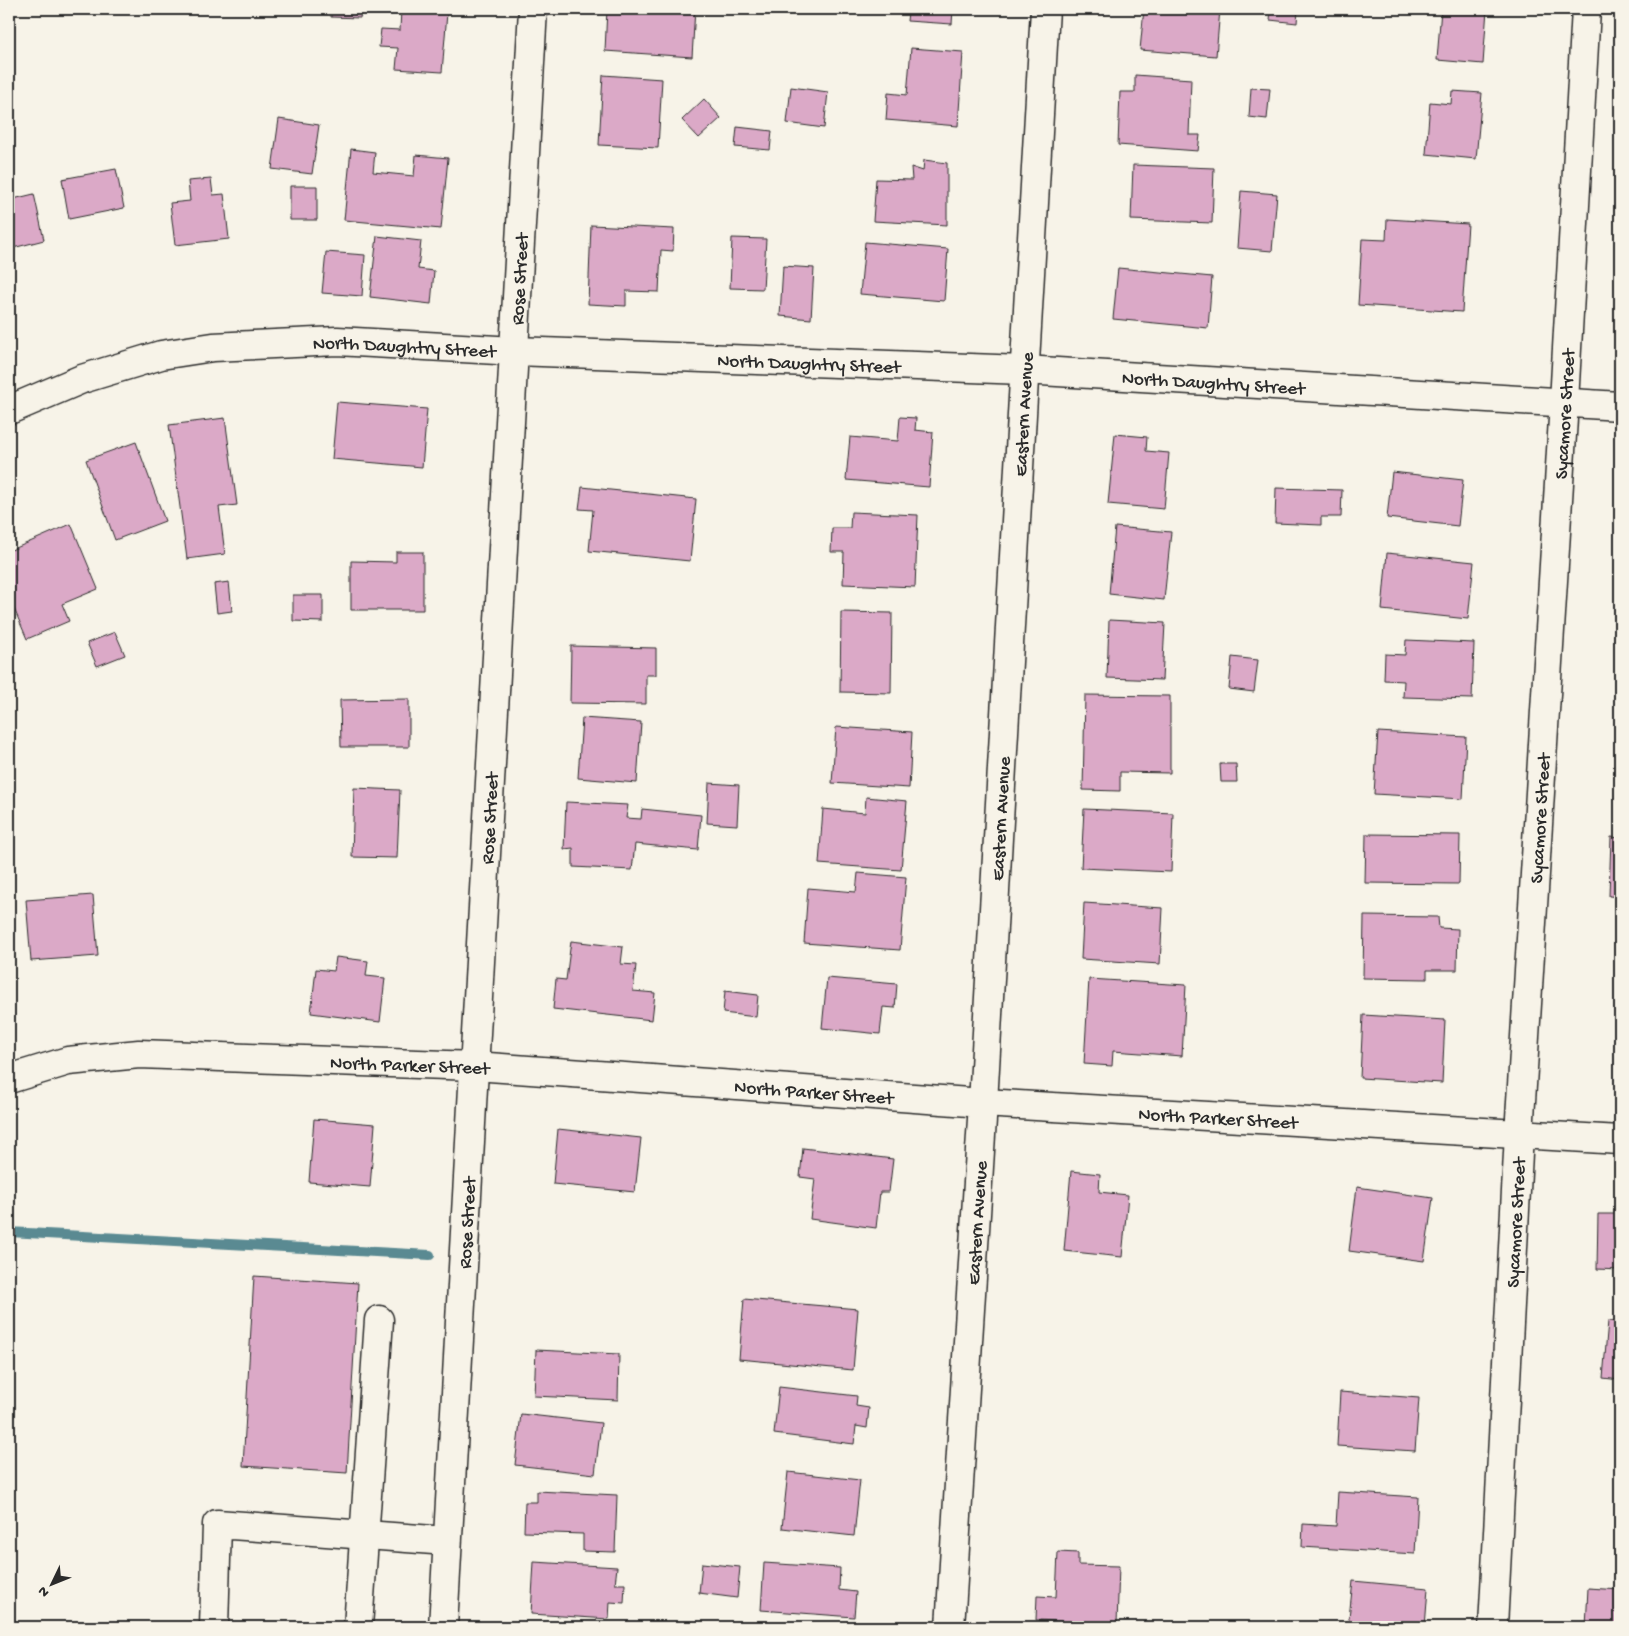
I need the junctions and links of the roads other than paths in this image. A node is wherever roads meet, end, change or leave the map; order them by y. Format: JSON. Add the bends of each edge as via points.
{"nodes":[{"id":1,"x":533,"y":9,"type":"edge"},
{"id":2,"x":1045,"y":9,"type":"edge"},
{"id":3,"x":1586,"y":9,"type":"edge"},
{"id":4,"x":515,"y":351,"type":"junction"},
{"id":5,"x":1024,"y":370,"type":"junction"},
{"id":6,"x":1564,"y":402,"type":"junction"},
{"id":7,"x":1620,"y":406,"type":"edge"},
{"id":8,"x":9,"y":410,"type":"edge"},
{"id":9,"x":475,"y":1066,"type":"junction"},
{"id":10,"x":9,"y":1079,"type":"edge"},
{"id":11,"x":983,"y":1103,"type":"junction"},
{"id":12,"x":1519,"y":1134,"type":"junction"},
{"id":13,"x":1620,"y":1140,"type":"edge"},
{"id":14,"x":379,"y":1320,"type":"dead end"},
{"id":15,"x":365,"y":1535,"type":"junction"},
{"id":16,"x":447,"y":1541,"type":"junction"},
{"id":17,"x":214,"y":1627,"type":"edge"},
{"id":18,"x":358,"y":1627,"type":"edge"},
{"id":19,"x":443,"y":1627,"type":"edge"},
{"id":20,"x":950,"y":1627,"type":"edge"},
{"id":21,"x":1493,"y":1627,"type":"edge"}],
"edges":[{"from":1,"to":4,"type":"street","name":"Rose Street"},
{"from":2,"to":5,"type":"street","name":"Eastern Avenue"},
{"from":3,"to":6,"type":"street","name":"Sycamore Street"},
{"from":4,"to":5,"type":"street","name":"North Daughtry Street"},
{"from":4,"to":8,"type":"street","name":"North Daughtry Street","via":[[337,341],[213,348],[161,355],[82,378]]},
{"from":4,"to":9,"type":"street","name":"Rose Street"},
{"from":5,"to":6,"type":"street","name":"North Daughtry Street"},
{"from":5,"to":11,"type":"street","name":"Eastern Avenue"},
{"from":6,"to":7,"type":"street","name":"North Daughtry Street"},
{"from":6,"to":12,"type":"street","name":"Sycamore Street"},
{"from":9,"to":10,"type":"street","name":"North Parker Street","via":[[140,1054],[68,1061]]},
{"from":9,"to":11,"type":"street","name":"North Parker Street"},
{"from":9,"to":16,"type":"street","name":"Rose Street"},
{"from":11,"to":12,"type":"street","name":"North Parker Street"},
{"from":11,"to":20,"type":"street","name":"Eastern Avenue"},
{"from":12,"to":13,"type":"street","name":"North Parker Street"},
{"from":12,"to":21,"type":"street","name":"Sycamore Street"},
{"from":14,"to":15,"type":"street"},
{"from":15,"to":16,"type":"street"},
{"from":15,"to":17,"type":"street","via":[[217,1524]]},
{"from":15,"to":18,"type":"street"},
{"from":16,"to":19,"type":"street","name":"Rose Street"}]}
